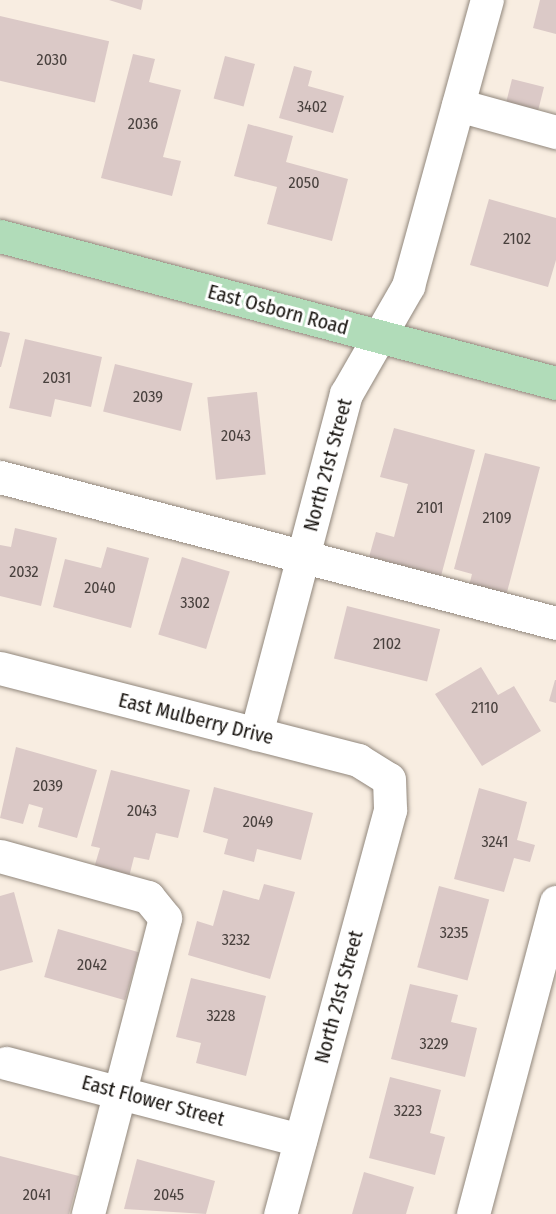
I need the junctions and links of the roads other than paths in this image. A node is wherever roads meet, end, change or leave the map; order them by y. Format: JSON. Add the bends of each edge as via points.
{"nodes":[{"id":1,"x":487,"y":0,"type":"edge"},
{"id":2,"x":458,"y":105,"type":"junction"},
{"id":3,"x":556,"y":132,"type":"edge"},
{"id":4,"x":0,"y":236,"type":"edge"},
{"id":5,"x":380,"y":338,"type":"junction"},
{"id":6,"x":556,"y":383,"type":"edge"},
{"id":7,"x":0,"y":477,"type":"edge"},
{"id":8,"x":304,"y":553,"type":"junction"},
{"id":9,"x":556,"y":623,"type":"edge"},
{"id":10,"x":0,"y":668,"type":"edge"},
{"id":11,"x":256,"y":735,"type":"junction"},
{"id":12,"x":389,"y":779,"type":"joint"},
{"id":13,"x":0,"y":856,"type":"edge"},
{"id":14,"x":556,"y":902,"type":"edge"},
{"id":15,"x":6,"y":1063,"type":"dead end"},
{"id":16,"x":119,"y":1092,"type":"junction"},
{"id":17,"x":300,"y":1140,"type":"junction"},
{"id":18,"x":88,"y":1214,"type":"edge"},
{"id":19,"x":280,"y":1214,"type":"edge"},
{"id":20,"x":473,"y":1214,"type":"edge"}],
"edges":[{"from":1,"to":2,"type":"street","name":"North 21st Street"},
{"from":2,"to":3,"type":"street"},
{"from":2,"to":5,"type":"street","name":"North 21st Street","via":[[408,286]]},
{"from":4,"to":5,"type":"main road","name":"East Osborn Road"},
{"from":5,"to":6,"type":"main road","name":"East Osborn Road"},
{"from":5,"to":8,"type":"street","name":"North 21st Street","via":[[346,394]]},
{"from":7,"to":8,"type":"street"},
{"from":8,"to":9,"type":"street"},
{"from":8,"to":11,"type":"street","name":"North 21st Street"},
{"from":10,"to":11,"type":"street","name":"East Mulberry Drive"},
{"from":11,"to":12,"type":"street","name":"East Mulberry Drive","via":[[358,760]]},
{"from":12,"to":17,"type":"street","name":"North 21st Street","via":[[390,810]]},
{"from":13,"to":16,"type":"street","via":[[148,897],[165,918]]},
{"from":14,"to":20,"type":"street"},
{"from":15,"to":16,"type":"street","name":"East Flower Street"},
{"from":16,"to":17,"type":"street","name":"East Flower Street"},
{"from":16,"to":18,"type":"street"},
{"from":17,"to":19,"type":"street","name":"North 21st Street"}]}
